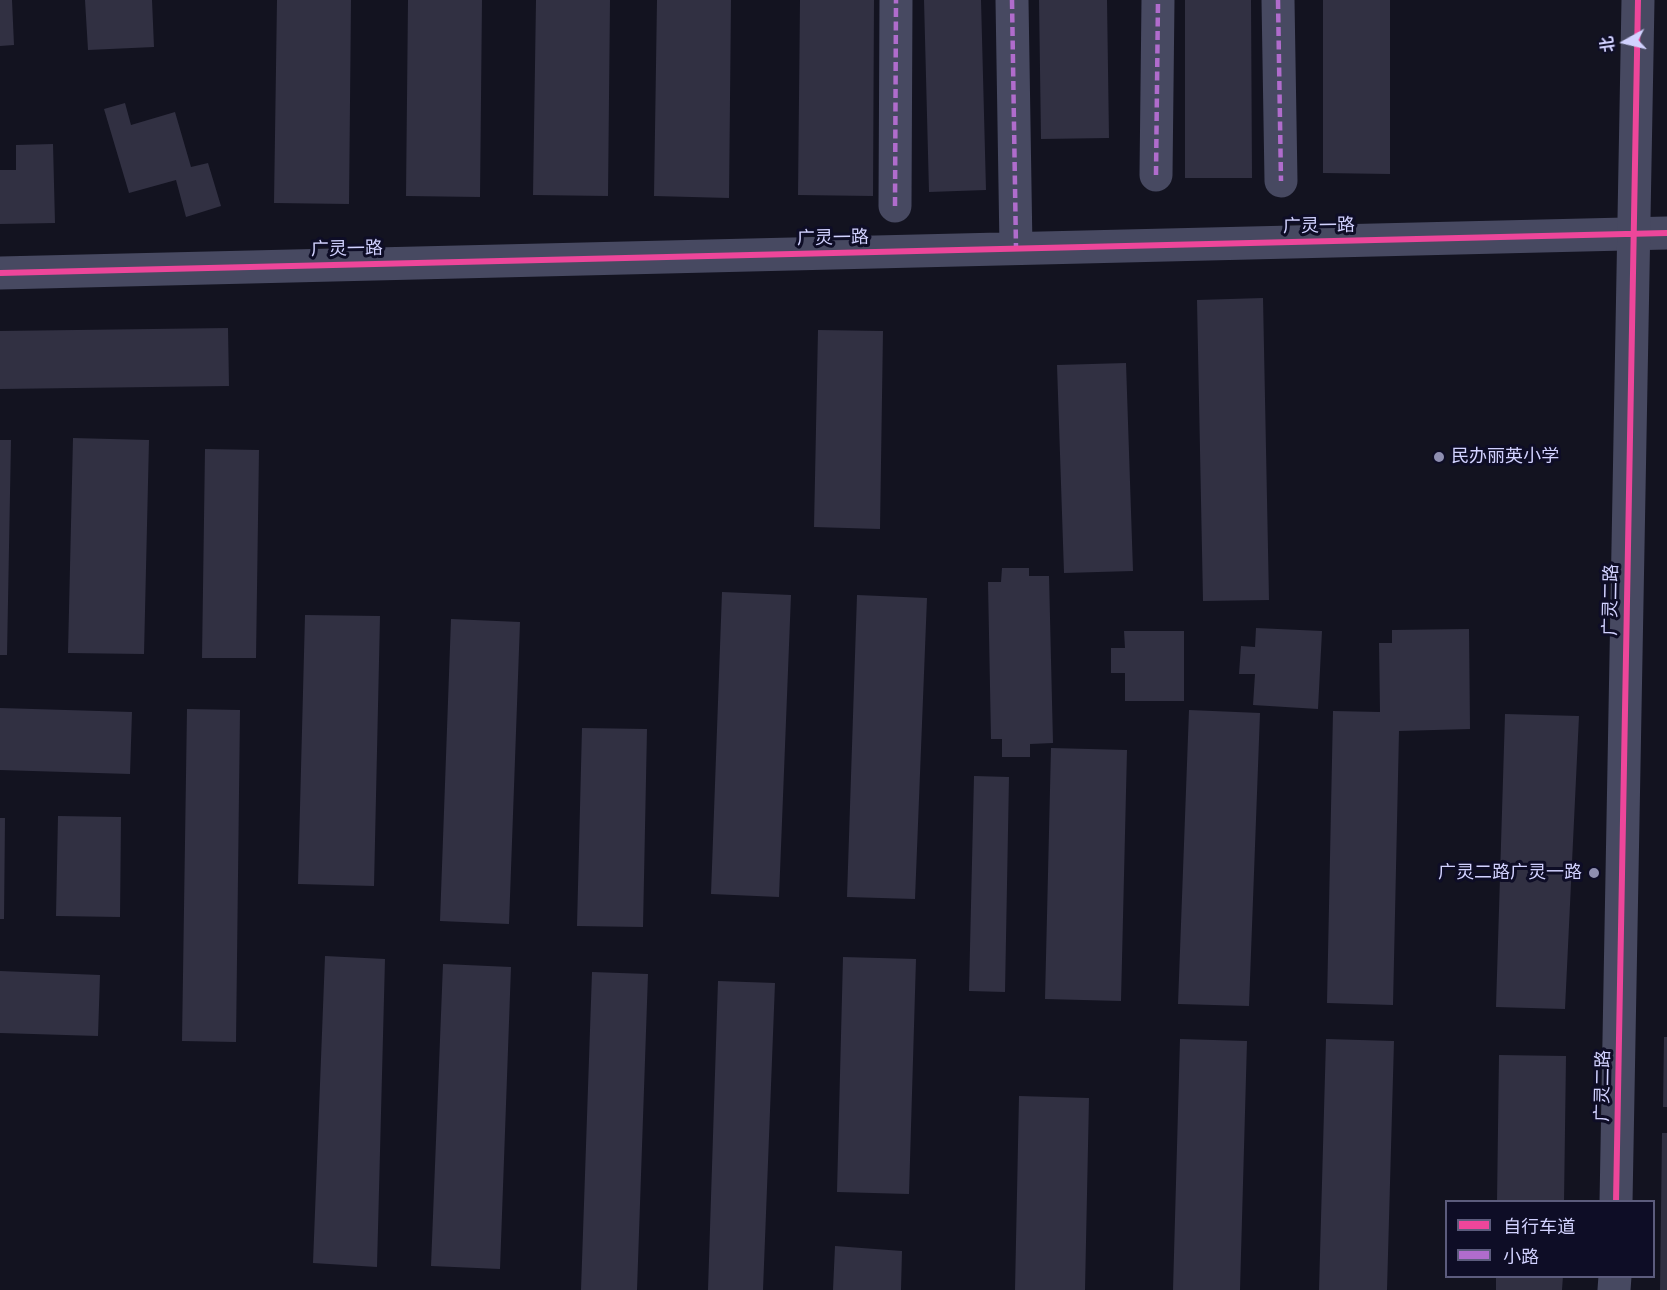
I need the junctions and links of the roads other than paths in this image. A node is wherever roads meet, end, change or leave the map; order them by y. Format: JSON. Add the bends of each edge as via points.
{"nodes":[{"id":1,"x":896,"y":0,"type":"edge"},
{"id":2,"x":1012,"y":0,"type":"edge"},
{"id":3,"x":1158,"y":0,"type":"edge"},
{"id":4,"x":1278,"y":0,"type":"edge"},
{"id":5,"x":1638,"y":0,"type":"edge"},
{"id":6,"x":1156,"y":175,"type":"dead end"},
{"id":7,"x":1281,"y":181,"type":"dead end"},
{"id":8,"x":895,"y":206,"type":"dead end"},
{"id":9,"x":1667,"y":233,"type":"edge"},
{"id":10,"x":1633,"y":234,"type":"junction"},
{"id":11,"x":1016,"y":249,"type":"junction"},
{"id":12,"x":0,"y":273,"type":"edge"},
{"id":13,"x":1616,"y":1200,"type":"edge"}],
"edges":[{"from":1,"to":8,"type":"street"},
{"from":2,"to":11,"type":"street"},
{"from":3,"to":6,"type":"street"},
{"from":4,"to":7,"type":"street"},
{"from":5,"to":10,"type":"street","name":"广灵二路"},
{"from":9,"to":10,"type":"street","name":"广灵一路"},
{"from":10,"to":11,"type":"street","name":"广灵一路"},
{"from":10,"to":13,"type":"street","name":"广灵二路"},
{"from":11,"to":12,"type":"street","name":"广灵一路"}]}
